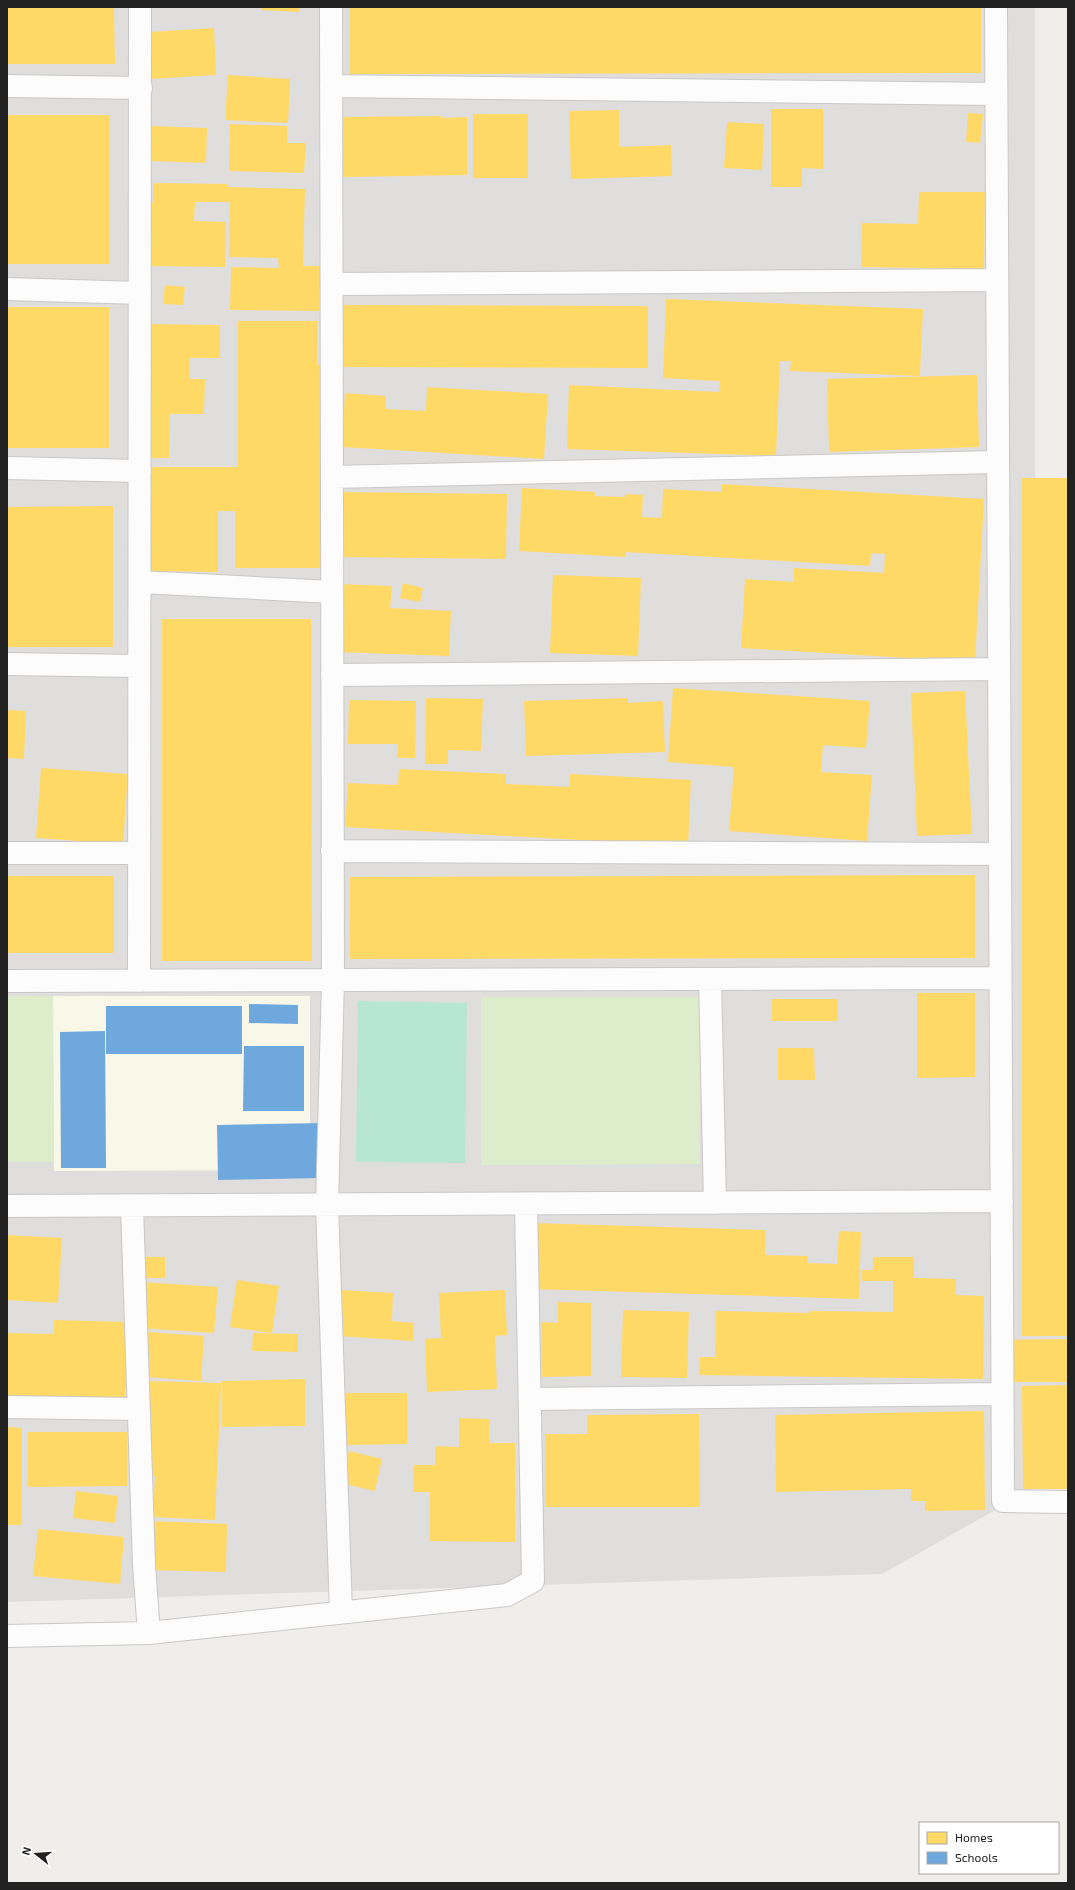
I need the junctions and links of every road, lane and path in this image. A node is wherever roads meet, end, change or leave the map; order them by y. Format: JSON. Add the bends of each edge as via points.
{"nodes":[{"id":1,"x":140,"y":7,"type":"edge"},
{"id":2,"x":331,"y":7,"type":"edge"},
{"id":3,"x":996,"y":7,"type":"edge"},
{"id":4,"x":7,"y":86,"type":"edge"},
{"id":5,"x":331,"y":86,"type":"junction"},
{"id":6,"x":141,"y":88,"type":"junction"},
{"id":7,"x":996,"y":94,"type":"junction"},
{"id":8,"x":998,"y":280,"type":"junction"},
{"id":9,"x":332,"y":284,"type":"junction"},
{"id":10,"x":7,"y":289,"type":"edge"},
{"id":11,"x":140,"y":293,"type":"junction"},
{"id":12,"x":998,"y":462,"type":"junction"},
{"id":13,"x":7,"y":468,"type":"edge"},
{"id":14,"x":140,"y":471,"type":"junction"},
{"id":15,"x":332,"y":477,"type":"junction"},
{"id":16,"x":140,"y":582,"type":"junction"},
{"id":17,"x":332,"y":592,"type":"junction"},
{"id":18,"x":7,"y":664,"type":"edge"},
{"id":19,"x":139,"y":666,"type":"junction"},
{"id":20,"x":999,"y":669,"type":"junction"},
{"id":21,"x":332,"y":674,"type":"junction"},
{"id":22,"x":332,"y":851,"type":"junction"},
{"id":23,"x":7,"y":853,"type":"edge"},
{"id":24,"x":139,"y":853,"type":"junction"},
{"id":25,"x":1000,"y":854,"type":"junction"},
{"id":26,"x":710,"y":978,"type":"junction"},
{"id":27,"x":1000,"y":978,"type":"junction"},
{"id":28,"x":333,"y":980,"type":"junction"},
{"id":29,"x":7,"y":981,"type":"edge"},
{"id":30,"x":139,"y":981,"type":"junction"},
{"id":31,"x":1002,"y":1201,"type":"junction"},
{"id":32,"x":715,"y":1203,"type":"junction"},
{"id":33,"x":526,"y":1204,"type":"junction"},
{"id":34,"x":327,"y":1205,"type":"junction"},
{"id":35,"x":7,"y":1206,"type":"edge"},
{"id":36,"x":132,"y":1206,"type":"junction"},
{"id":37,"x":1002,"y":1394,"type":"junction"},
{"id":38,"x":530,"y":1399,"type":"junction"},
{"id":39,"x":7,"y":1407,"type":"edge"},
{"id":40,"x":138,"y":1408,"type":"junction"},
{"id":41,"x":1068,"y":1502,"type":"edge"},
{"id":42,"x":341,"y":1612,"type":"junction"},
{"id":43,"x":149,"y":1633,"type":"junction"},
{"id":44,"x":7,"y":1636,"type":"edge"}],
"edges":[{"from":1,"to":6,"type":"street"},
{"from":2,"to":5,"type":"street"},
{"from":3,"to":7,"type":"street"},
{"from":4,"to":6,"type":"street"},
{"from":5,"to":7,"type":"street"},
{"from":5,"to":9,"type":"street"},
{"from":6,"to":11,"type":"street"},
{"from":7,"to":8,"type":"street"},
{"from":8,"to":9,"type":"street"},
{"from":8,"to":12,"type":"street"},
{"from":9,"to":15,"type":"street"},
{"from":10,"to":11,"type":"street"},
{"from":11,"to":14,"type":"street"},
{"from":12,"to":15,"type":"street"},
{"from":12,"to":20,"type":"street"},
{"from":13,"to":14,"type":"street"},
{"from":14,"to":16,"type":"street"},
{"from":15,"to":17,"type":"street"},
{"from":16,"to":17,"type":"street"},
{"from":16,"to":19,"type":"street"},
{"from":17,"to":21,"type":"street"},
{"from":18,"to":19,"type":"street"},
{"from":19,"to":24,"type":"street"},
{"from":20,"to":21,"type":"street"},
{"from":20,"to":25,"type":"street"},
{"from":21,"to":22,"type":"street"},
{"from":22,"to":25,"type":"street"},
{"from":22,"to":28,"type":"street"},
{"from":23,"to":24,"type":"street"},
{"from":24,"to":30,"type":"street"},
{"from":25,"to":27,"type":"street"},
{"from":26,"to":27,"type":"street"},
{"from":26,"to":28,"type":"street"},
{"from":26,"to":32,"type":"street"},
{"from":27,"to":31,"type":"street"},
{"from":28,"to":30,"type":"street"},
{"from":28,"to":34,"type":"street"},
{"from":29,"to":30,"type":"street"},
{"from":31,"to":32,"type":"street"},
{"from":31,"to":37,"type":"street"},
{"from":32,"to":33,"type":"street"},
{"from":33,"to":34,"type":"street"},
{"from":33,"to":38,"type":"street"},
{"from":34,"to":36,"type":"street"},
{"from":34,"to":42,"type":"street"},
{"from":35,"to":36,"type":"street"},
{"from":36,"to":40,"type":"street"},
{"from":37,"to":38,"type":"street"},
{"from":37,"to":41,"type":"street","via":[[1003,1501]]},
{"from":38,"to":42,"type":"street","via":[[533,1581],[507,1595]]},
{"from":39,"to":40,"type":"street"},
{"from":40,"to":43,"type":"street"},
{"from":42,"to":43,"type":"street"},
{"from":43,"to":44,"type":"street"}]}
